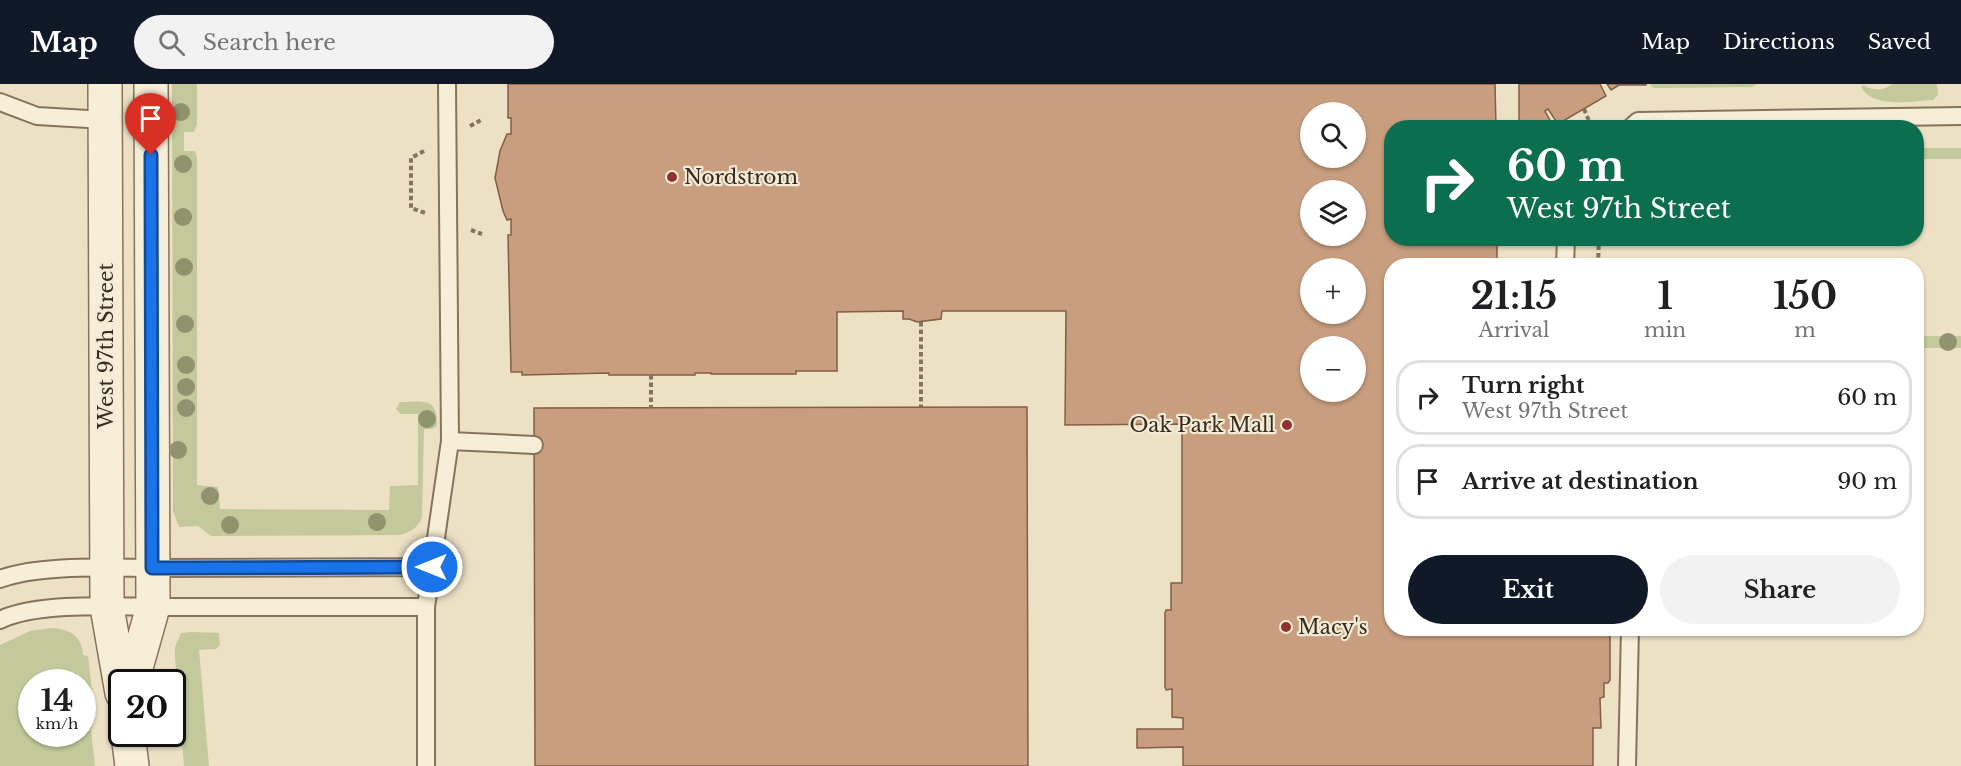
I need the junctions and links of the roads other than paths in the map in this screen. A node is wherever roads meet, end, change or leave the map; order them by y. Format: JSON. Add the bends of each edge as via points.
{"nodes":[{"id":1,"x":105,"y":84,"type":"edge"},
{"id":2,"x":151,"y":84,"type":"edge"},
{"id":3,"x":447,"y":84,"type":"edge"},
{"id":4,"x":0,"y":102,"type":"edge"},
{"id":5,"x":1961,"y":116,"type":"edge"},
{"id":6,"x":105,"y":120,"type":"junction"},
{"id":7,"x":1703,"y":120,"type":"edge"},
{"id":8,"x":450,"y":441,"type":"junction"},
{"id":9,"x":534,"y":446,"type":"dead end"},
{"id":10,"x":432,"y":567,"type":"junction"},
{"id":11,"x":108,"y":568,"type":"junction"},
{"id":12,"x":152,"y":568,"type":"junction"},
{"id":13,"x":0,"y":579,"type":"edge"},
{"id":14,"x":108,"y":607,"type":"junction"},
{"id":15,"x":153,"y":607,"type":"junction"},
{"id":16,"x":426,"y":607,"type":"junction"},
{"id":17,"x":0,"y":620,"type":"edge"},
{"id":18,"x":1630,"y":636,"type":"edge"},
{"id":19,"x":118,"y":669,"type":"edge"},
{"id":20,"x":136,"y":669,"type":"edge"},
{"id":21,"x":130,"y":747,"type":"edge"},
{"id":22,"x":132,"y":766,"type":"edge"},
{"id":23,"x":426,"y":766,"type":"edge"},
{"id":24,"x":1627,"y":766,"type":"edge"}],
"edges":[{"from":1,"to":6,"type":"street","name":"West 97th Street"},
{"from":2,"to":12,"type":"street"},
{"from":3,"to":8,"type":"lane"},
{"from":4,"to":6,"type":"lane","via":[[37,116]]},
{"from":5,"to":7,"type":"lane"},
{"from":6,"to":11,"type":"street","name":"West 97th Street"},
{"from":8,"to":9,"type":"lane"},
{"from":8,"to":10,"type":"lane"},
{"from":10,"to":12,"type":"lane"},
{"from":10,"to":16,"type":"lane"},
{"from":11,"to":12,"type":"lane"},
{"from":11,"to":13,"type":"lane","via":[[35,571]]},
{"from":11,"to":14,"type":"street","name":"West 97th Street"},
{"from":12,"to":15,"type":"street"},
{"from":14,"to":15,"type":"lane"},
{"from":14,"to":17,"type":"lane","via":[[39,610]]},
{"from":14,"to":19,"type":"street","name":"West 97th Street"},
{"from":15,"to":16,"type":"lane"},
{"from":15,"to":20,"type":"street"},
{"from":16,"to":23,"type":"lane"},
{"from":18,"to":24,"type":"lane"},
{"from":21,"to":22,"type":"street"}]}
